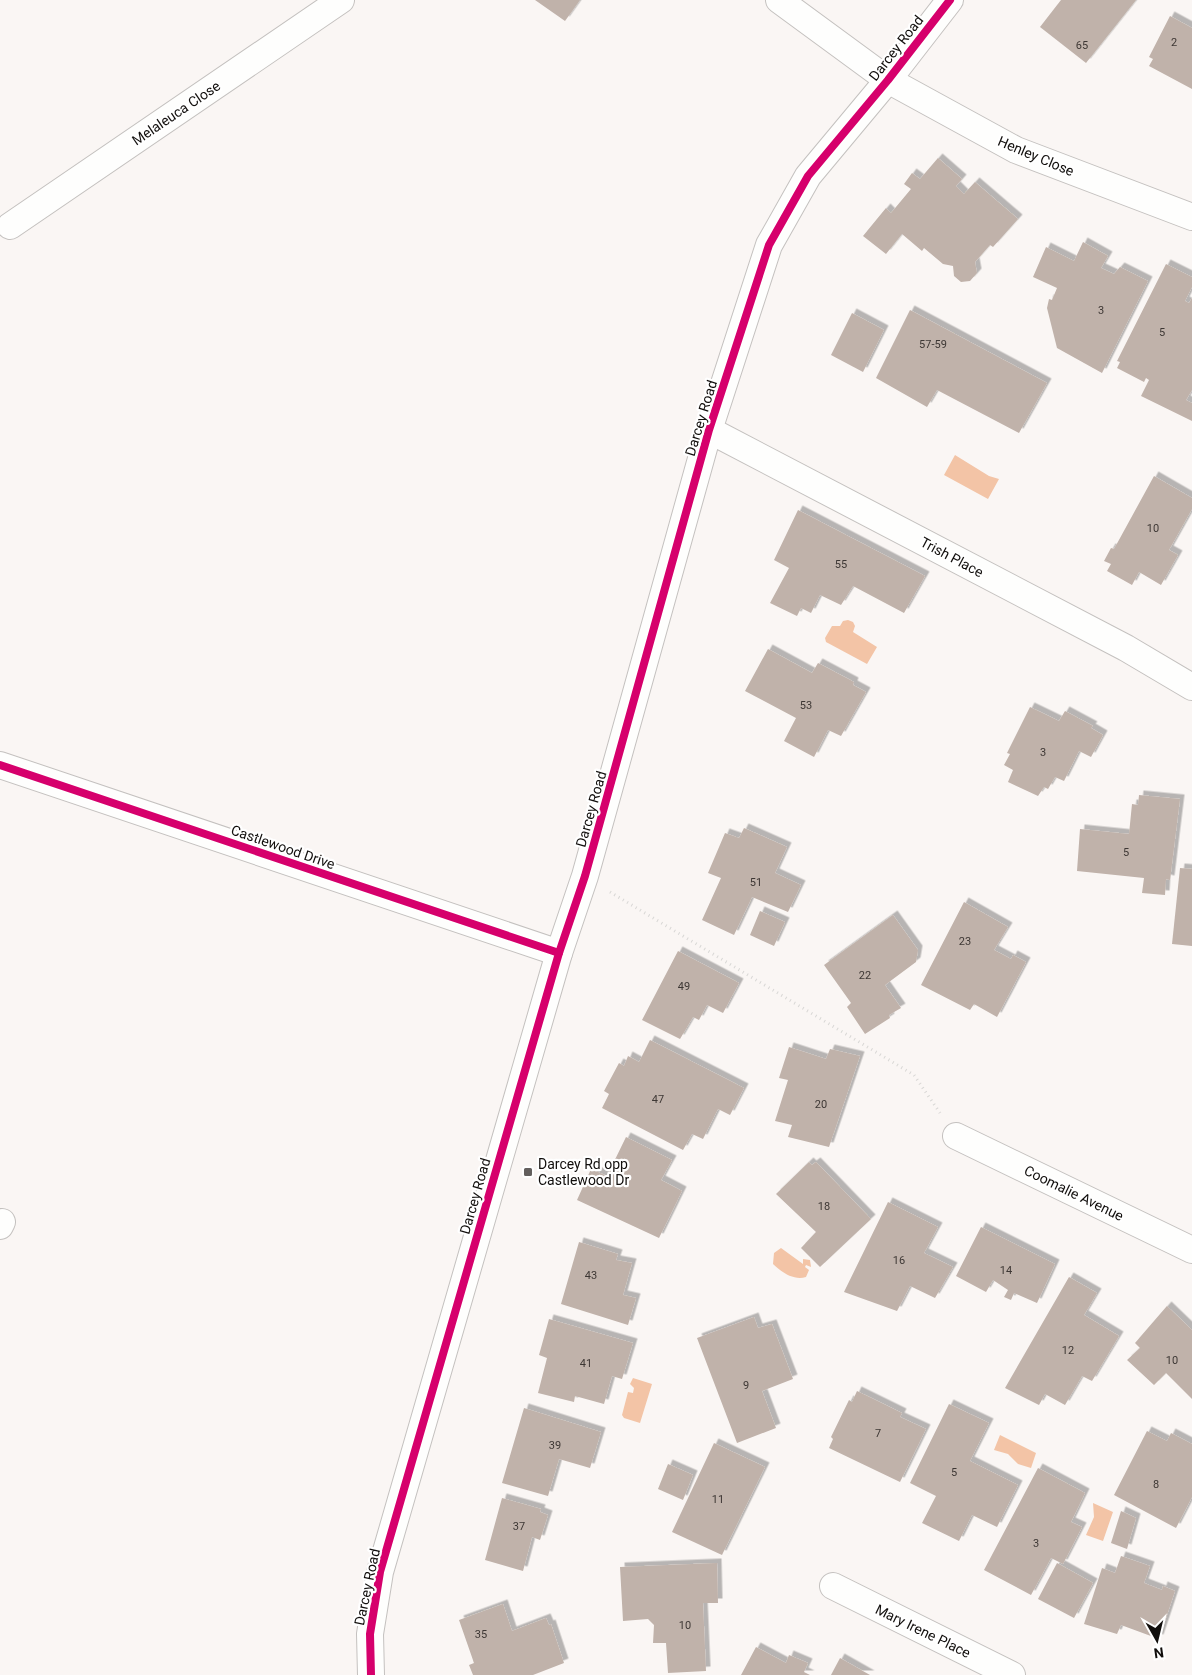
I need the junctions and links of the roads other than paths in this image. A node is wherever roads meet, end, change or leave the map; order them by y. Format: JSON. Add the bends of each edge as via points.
{"nodes":[{"id":1,"x":341,"y":0,"type":"edge"},
{"id":2,"x":778,"y":0,"type":"edge"},
{"id":3,"x":950,"y":0,"type":"edge"},
{"id":4,"x":888,"y":80,"type":"junction"},
{"id":5,"x":1192,"y":216,"type":"edge"},
{"id":6,"x":10,"y":226,"type":"dead end"},
{"id":7,"x":709,"y":430,"type":"junction"},
{"id":8,"x":1192,"y":687,"type":"edge"},
{"id":9,"x":0,"y":765,"type":"edge"},
{"id":10,"x":559,"y":953,"type":"junction"},
{"id":11,"x":956,"y":1136,"type":"road end"},
{"id":12,"x":1192,"y":1250,"type":"edge"},
{"id":13,"x":833,"y":1586,"type":"dead end"},
{"id":14,"x":371,"y":1675,"type":"edge"},
{"id":15,"x":1012,"y":1675,"type":"edge"}],
"edges":[{"from":1,"to":6,"type":"street","name":"Melaleuca Close"},
{"from":2,"to":4,"type":"street","name":"Henley Close"},
{"from":3,"to":4,"type":"street","name":"Darcey Road"},
{"from":4,"to":5,"type":"street","name":"Henley Close","via":[[1016,150]]},
{"from":4,"to":7,"type":"street","name":"Darcey Road","via":[[808,176],[769,245]]},
{"from":7,"to":8,"type":"street","name":"Trish Place","via":[[1126,648]]},
{"from":7,"to":10,"type":"street","name":"Darcey Road","via":[[585,876]]},
{"from":9,"to":10,"type":"street","name":"Castlewood Drive"},
{"from":10,"to":14,"type":"street","name":"Darcey Road","via":[[380,1572],[370,1634]]},
{"from":11,"to":12,"type":"street","name":"Coomalie Avenue"},
{"from":13,"to":15,"type":"street","name":"Mary Irene Place"}]}
